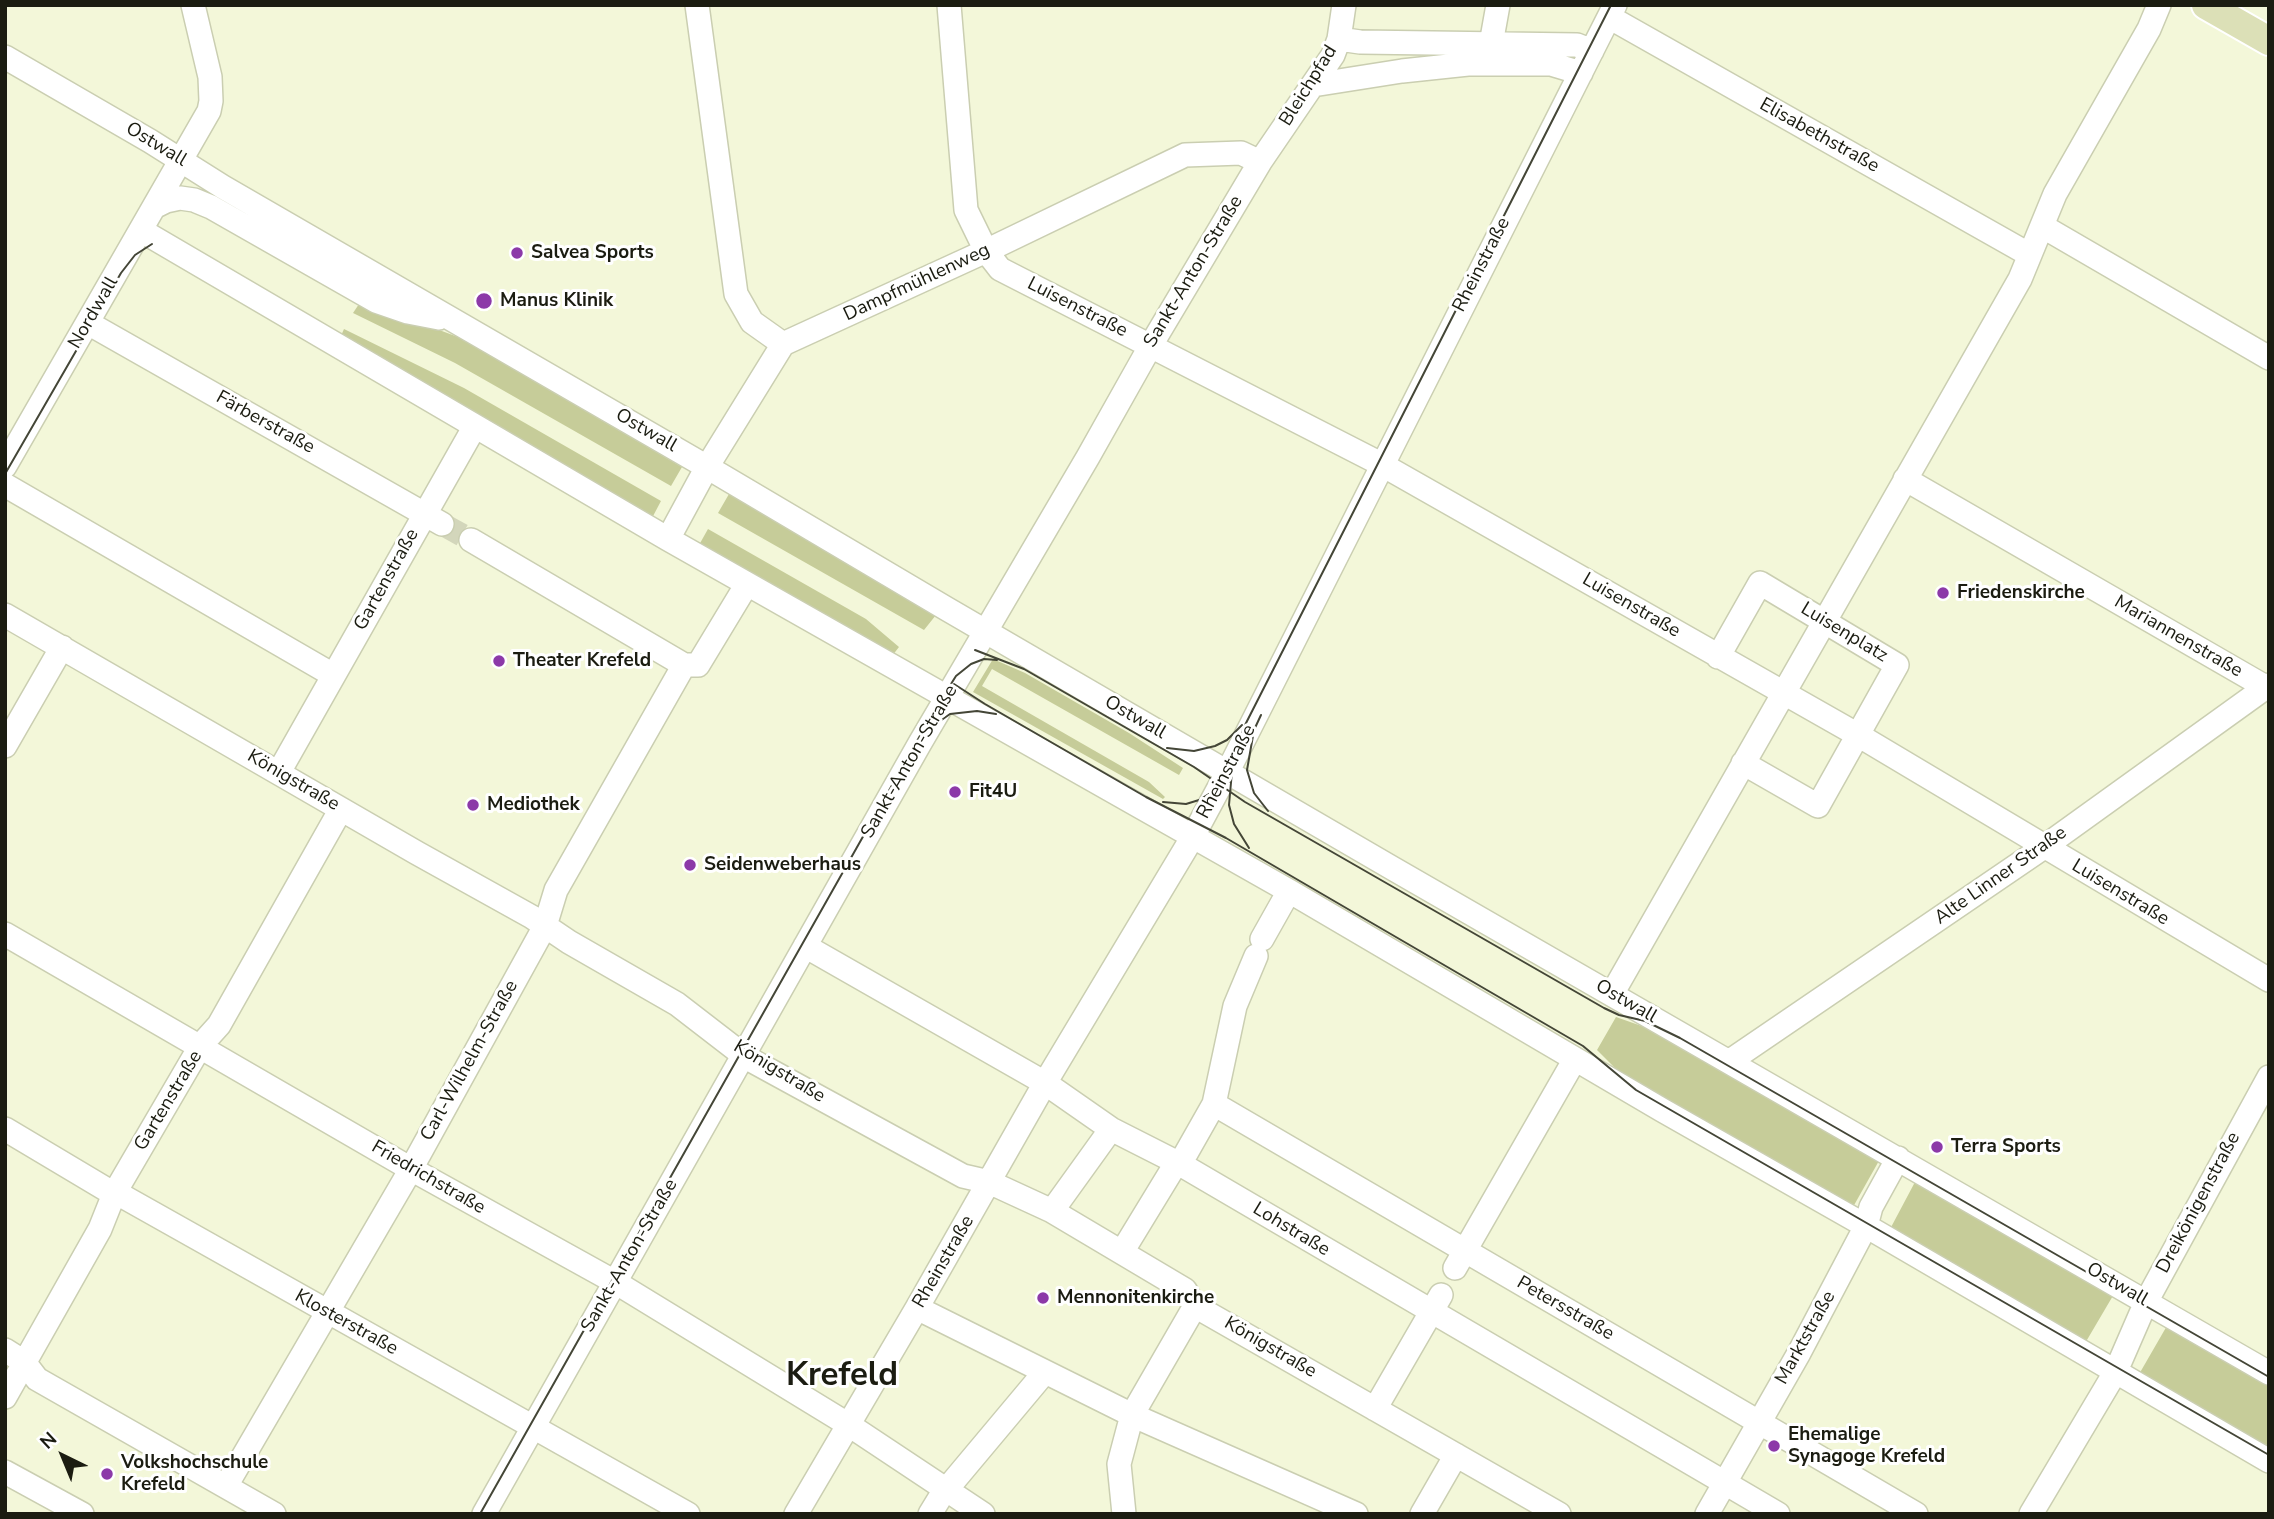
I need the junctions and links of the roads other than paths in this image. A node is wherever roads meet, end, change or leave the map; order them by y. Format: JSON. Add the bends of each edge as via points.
{"nodes":[{"id":1,"x":194,"y":5,"type":"edge"},
{"id":2,"x":697,"y":5,"type":"edge"},
{"id":3,"x":949,"y":5,"type":"edge"},
{"id":4,"x":1344,"y":5,"type":"edge"},
{"id":5,"x":1498,"y":5,"type":"edge"},
{"id":6,"x":2159,"y":5,"type":"edge"},
{"id":7,"x":2206,"y":5,"type":"edge"},
{"id":8,"x":1612,"y":11,"type":"edge"},
{"id":9,"x":1339,"y":39,"type":"junction"},
{"id":10,"x":2269,"y":41,"type":"edge"},
{"id":11,"x":1491,"y":44,"type":"junction"},
{"id":12,"x":1592,"y":51,"type":"junction"},
{"id":13,"x":5,"y":57,"type":"edge"},
{"id":14,"x":1581,"y":73,"type":"junction"},
{"id":15,"x":1313,"y":85,"type":"junction"},
{"id":16,"x":182,"y":160,"type":"junction"},
{"id":17,"x":1260,"y":162,"type":"junction"},
{"id":18,"x":156,"y":206,"type":"junction"},
{"id":19,"x":2042,"y":226,"type":"junction"},
{"id":20,"x":142,"y":231,"type":"junction"},
{"id":21,"x":986,"y":251,"type":"junction"},
{"id":22,"x":2030,"y":255,"type":"junction"},
{"id":23,"x":456,"y":321,"type":"junction"},
{"id":24,"x":88,"y":323,"type":"junction"},
{"id":25,"x":783,"y":344,"type":"junction"},
{"id":26,"x":1151,"y":345,"type":"junction"},
{"id":27,"x":2269,"y":358,"type":"edge"},
{"id":28,"x":475,"y":426,"type":"junction"},
{"id":29,"x":1382,"y":465,"type":"junction"},
{"id":30,"x":5,"y":466,"type":"edge"},
{"id":31,"x":707,"y":467,"type":"junction"},
{"id":32,"x":1905,"y":479,"type":"junction"},
{"id":33,"x":5,"y":485,"type":"edge"},
{"id":34,"x":433,"y":518,"type":"junction"},
{"id":35,"x":667,"y":539,"type":"junction"},
{"id":36,"x":471,"y":540,"type":"tunnel mouth"},
{"id":37,"x":747,"y":584,"type":"junction"},
{"id":38,"x":5,"y":615,"type":"edge"},
{"id":39,"x":1824,"y":620,"type":"junction"},
{"id":40,"x":986,"y":632,"type":"junction"},
{"id":41,"x":62,"y":648,"type":"junction"},
{"id":42,"x":1718,"y":657,"type":"junction"},
{"id":43,"x":684,"y":665,"type":"junction"},
{"id":44,"x":333,"y":675,"type":"junction"},
{"id":45,"x":2268,"y":687,"type":"edge"},
{"id":46,"x":1784,"y":692,"type":"junction"},
{"id":47,"x":947,"y":697,"type":"junction"},
{"id":48,"x":1858,"y":735,"type":"junction"},
{"id":49,"x":5,"y":746,"type":"edge"},
{"id":50,"x":1743,"y":763,"type":"junction"},
{"id":51,"x":1228,"y":771,"type":"junction"},
{"id":52,"x":279,"y":772,"type":"junction"},
{"id":53,"x":341,"y":809,"type":"junction"},
{"id":54,"x":1192,"y":838,"type":"junction"},
{"id":55,"x":2044,"y":847,"type":"junction"},
{"id":56,"x":1289,"y":891,"type":"junction"},
{"id":57,"x":545,"y":926,"type":"junction"},
{"id":58,"x":5,"y":934,"type":"edge"},
{"id":59,"x":806,"y":946,"type":"junction"},
{"id":60,"x":2269,"y":979,"type":"edge"},
{"id":61,"x":1612,"y":994,"type":"junction"},
{"id":62,"x":201,"y":1045,"type":"junction"},
{"id":63,"x":744,"y":1054,"type":"junction"},
{"id":64,"x":1576,"y":1059,"type":"junction"},
{"id":65,"x":1730,"y":1061,"type":"junction"},
{"id":66,"x":2269,"y":1077,"type":"edge"},
{"id":67,"x":1045,"y":1083,"type":"junction"},
{"id":68,"x":1214,"y":1104,"type":"junction"},
{"id":69,"x":5,"y":1129,"type":"edge"},
{"id":70,"x":1111,"y":1129,"type":"junction"},
{"id":71,"x":1898,"y":1158,"type":"junction"},
{"id":72,"x":1180,"y":1164,"type":"junction"},
{"id":73,"x":411,"y":1169,"type":"junction"},
{"id":74,"x":989,"y":1182,"type":"junction"},
{"id":75,"x":114,"y":1194,"type":"junction"},
{"id":76,"x":1052,"y":1211,"type":"junction"},
{"id":77,"x":1866,"y":1226,"type":"junction"},
{"id":78,"x":1122,"y":1252,"type":"junction"},
{"id":79,"x":1459,"y":1259,"type":"junction"},
{"id":80,"x":615,"y":1282,"type":"junction"},
{"id":81,"x":2146,"y":1301,"type":"junction"},
{"id":82,"x":1435,"y":1304,"type":"junction"},
{"id":83,"x":1195,"y":1306,"type":"junction"},
{"id":84,"x":917,"y":1308,"type":"junction"},
{"id":85,"x":327,"y":1313,"type":"junction"},
{"id":86,"x":15,"y":1356,"type":"edge"},
{"id":87,"x":2116,"y":1371,"type":"junction"},
{"id":88,"x":1044,"y":1373,"type":"junction"},
{"id":89,"x":2269,"y":1373,"type":"edge"},
{"id":90,"x":5,"y":1397,"type":"edge"},
{"id":91,"x":1375,"y":1409,"type":"junction"},
{"id":92,"x":1132,"y":1415,"type":"junction"},
{"id":93,"x":1759,"y":1423,"type":"junction"},
{"id":94,"x":849,"y":1425,"type":"junction"},
{"id":95,"x":533,"y":1427,"type":"junction"},
{"id":96,"x":1456,"y":1455,"type":"junction"},
{"id":97,"x":2269,"y":1461,"type":"edge"},
{"id":98,"x":5,"y":1472,"type":"edge"},
{"id":99,"x":1725,"y":1483,"type":"junction"},
{"id":100,"x":226,"y":1486,"type":"junction"},
{"id":101,"x":948,"y":1489,"type":"junction"},
{"id":102,"x":492,"y":1511,"type":"edge"},
{"id":103,"x":82,"y":1514,"type":"edge"},
{"id":104,"x":274,"y":1514,"type":"edge"},
{"id":105,"x":688,"y":1514,"type":"edge"},
{"id":106,"x":796,"y":1514,"type":"edge"},
{"id":107,"x":930,"y":1514,"type":"edge"},
{"id":108,"x":983,"y":1514,"type":"edge"},
{"id":109,"x":1124,"y":1514,"type":"edge"},
{"id":110,"x":1356,"y":1514,"type":"edge"},
{"id":111,"x":1422,"y":1514,"type":"edge"},
{"id":112,"x":1559,"y":1514,"type":"edge"},
{"id":113,"x":1707,"y":1514,"type":"edge"},
{"id":114,"x":1778,"y":1514,"type":"edge"},
{"id":115,"x":1916,"y":1514,"type":"edge"},
{"id":116,"x":2031,"y":1514,"type":"edge"}],
"edges":[{"from":1,"to":16,"type":"street","name":"Nordwall","via":[[211,77],[211,101]]},
{"from":2,"to":25,"type":"street","via":[[736,294],[752,322]]},
{"from":3,"to":21,"type":"street","via":[[967,210]]},
{"from":4,"to":9,"type":"street","name":"Bleichpfad"},
{"from":5,"to":11,"type":"street"},
{"from":6,"to":19,"type":"street"},
{"from":7,"to":10,"type":"main road"},
{"from":8,"to":12,"type":"street","name":"Rheinstraße"},
{"from":8,"to":22,"type":"street","name":"Elisabethstraße"},
{"from":9,"to":11,"type":"street"},
{"from":9,"to":15,"type":"street","name":"Bleichpfad"},
{"from":11,"to":12,"type":"street","via":[[1577,45]]},
{"from":12,"to":14,"type":"street","name":"Rheinstraße"},
{"from":13,"to":16,"type":"street","name":"Ostwall"},
{"from":14,"to":15,"type":"street","via":[[1550,64],[1468,64]]},
{"from":14,"to":29,"type":"street","name":"Rheinstraße"},
{"from":15,"to":17,"type":"street","name":"Bleichpfad"},
{"from":16,"to":18,"type":"street","name":"Nordwall"},
{"from":16,"to":23,"type":"street","name":"Ostwall"},
{"from":17,"to":21,"type":"street","name":"Dampfmühlenweg","via":[[1241,153],[1185,155]]},
{"from":17,"to":26,"type":"street","name":"Sankt-Anton-Straße"},
{"from":18,"to":20,"type":"street","name":"Nordwall"},
{"from":18,"to":23,"type":"street","via":[[180,198],[194,200],[376,301]]},
{"from":19,"to":22,"type":"street"},
{"from":19,"to":27,"type":"street"},
{"from":20,"to":24,"type":"street","name":"Nordwall"},
{"from":20,"to":28,"type":"street"},
{"from":21,"to":25,"type":"street","name":"Dampfmühlenweg"},
{"from":21,"to":26,"type":"street","name":"Luisenstraße","via":[[1000,269]]},
{"from":22,"to":32,"type":"street"},
{"from":23,"to":31,"type":"street","name":"Ostwall"},
{"from":24,"to":30,"type":"street","name":"Nordwall"},
{"from":24,"to":34,"type":"street","name":"Färberstraße"},
{"from":25,"to":31,"type":"street"},
{"from":26,"to":29,"type":"street","name":"Luisenstraße"},
{"from":26,"to":40,"type":"street","name":"Sankt-Anton-Straße"},
{"from":28,"to":34,"type":"street","name":"Gartenstraße"},
{"from":28,"to":35,"type":"street"},
{"from":29,"to":42,"type":"street","name":"Luisenstraße"},
{"from":29,"to":51,"type":"street","name":"Rheinstraße"},
{"from":31,"to":35,"type":"street"},
{"from":31,"to":40,"type":"street","name":"Ostwall"},
{"from":32,"to":39,"type":"street"},
{"from":32,"to":45,"type":"street","name":"Mariannenstraße"},
{"from":33,"to":44,"type":"street"},
{"from":34,"to":44,"type":"street","name":"Gartenstraße"},
{"from":35,"to":37,"type":"street"},
{"from":36,"to":43,"type":"street"},
{"from":37,"to":43,"type":"street","via":[[698,665]]},
{"from":37,"to":47,"type":"street"},
{"from":38,"to":41,"type":"street","name":"Königstraße"},
{"from":39,"to":42,"type":"street","name":"Luisenplatz","via":[[1760,583]]},
{"from":39,"to":46,"type":"street"},
{"from":39,"to":48,"type":"street","name":"Luisenplatz","via":[[1898,665]]},
{"from":40,"to":47,"type":"street","name":"Sankt-Anton-Straße"},
{"from":40,"to":51,"type":"street","name":"Ostwall"},
{"from":41,"to":49,"type":"street"},
{"from":41,"to":52,"type":"street","name":"Königstraße"},
{"from":42,"to":46,"type":"street","name":"Luisenstraße"},
{"from":43,"to":57,"type":"street","name":"Carl-Wilhelm-Straße","via":[[556,890]]},
{"from":44,"to":52,"type":"street","name":"Gartenstraße"},
{"from":45,"to":55,"type":"street","name":"Alte Linner Straße"},
{"from":46,"to":48,"type":"street","name":"Luisenstraße"},
{"from":46,"to":50,"type":"street"},
{"from":47,"to":54,"type":"street"},
{"from":47,"to":59,"type":"street","name":"Sankt-Anton-Straße"},
{"from":48,"to":50,"type":"street","name":"Luisenplatz","via":[[1818,806]]},
{"from":48,"to":55,"type":"street","name":"Luisenstraße"},
{"from":50,"to":61,"type":"street"},
{"from":51,"to":54,"type":"street","name":"Rheinstraße"},
{"from":51,"to":61,"type":"street","name":"Ostwall"},
{"from":52,"to":53,"type":"street","name":"Königstraße"},
{"from":53,"to":57,"type":"street","name":"Königstraße"},
{"from":53,"to":62,"type":"street","name":"Gartenstraße","via":[[219,1025]]},
{"from":54,"to":56,"type":"street"},
{"from":54,"to":67,"type":"street","name":"Rheinstraße"},
{"from":55,"to":60,"type":"street","name":"Luisenstraße"},
{"from":55,"to":65,"type":"street","name":"Alte Linner Straße"},
{"from":56,"to":64,"type":"street"},
{"from":56,"to":68,"type":"street","via":[[1236,1006]]},
{"from":57,"to":63,"type":"street","name":"Königstraße","via":[[677,1004]]},
{"from":57,"to":73,"type":"street","name":"Carl-Wilhelm-Straße"},
{"from":58,"to":62,"type":"street","name":"Friedrichstraße"},
{"from":59,"to":63,"type":"street","name":"Sankt-Anton-Straße"},
{"from":59,"to":67,"type":"street","name":"Lohstraße"},
{"from":61,"to":65,"type":"street","name":"Ostwall"},
{"from":62,"to":73,"type":"street","name":"Friedrichstraße"},
{"from":62,"to":75,"type":"street","name":"Gartenstraße"},
{"from":63,"to":74,"type":"street","name":"Königstraße","via":[[963,1176]]},
{"from":63,"to":80,"type":"street","name":"Sankt-Anton-Straße"},
{"from":64,"to":77,"type":"street"},
{"from":64,"to":79,"type":"street"},
{"from":65,"to":71,"type":"street","name":"Ostwall"},
{"from":66,"to":81,"type":"street","name":"Dreikönigenstraße"},
{"from":67,"to":70,"type":"street","name":"Lohstraße"},
{"from":67,"to":74,"type":"street","name":"Rheinstraße"},
{"from":68,"to":72,"type":"street"},
{"from":68,"to":79,"type":"street","name":"Petersstraße"},
{"from":69,"to":75,"type":"street","name":"Klosterstraße"},
{"from":70,"to":72,"type":"street","name":"Lohstraße"},
{"from":70,"to":76,"type":"street"},
{"from":71,"to":77,"type":"street","name":"Marktstraße","via":[[1871,1207]]},
{"from":71,"to":81,"type":"street","name":"Ostwall"},
{"from":72,"to":78,"type":"street"},
{"from":72,"to":82,"type":"street","name":"Lohstraße"},
{"from":73,"to":80,"type":"street","name":"Friedrichstraße"},
{"from":73,"to":85,"type":"street","name":"Carl-Wilhelm-Straße"},
{"from":74,"to":76,"type":"street","name":"Königstraße"},
{"from":74,"to":84,"type":"street","name":"Rheinstraße"},
{"from":75,"to":85,"type":"street","name":"Klosterstraße"},
{"from":75,"to":86,"type":"street","name":"Gartenstraße","via":[[100,1229]]},
{"from":76,"to":78,"type":"street","name":"Königstraße"},
{"from":77,"to":87,"type":"street"},
{"from":77,"to":93,"type":"street","name":"Marktstraße"},
{"from":78,"to":83,"type":"street","name":"Königstraße","via":[[1185,1290]]},
{"from":79,"to":93,"type":"street","name":"Petersstraße","via":[[1664,1366]]},
{"from":80,"to":94,"type":"street","name":"Friedrichstraße"},
{"from":80,"to":95,"type":"street","name":"Sankt-Anton-Straße"},
{"from":81,"to":87,"type":"street","name":"Dreikönigenstraße"},
{"from":81,"to":89,"type":"street","name":"Ostwall"},
{"from":82,"to":91,"type":"street"},
{"from":82,"to":99,"type":"street","name":"Lohstraße"},
{"from":83,"to":91,"type":"street","name":"Königstraße"},
{"from":83,"to":92,"type":"street"},
{"from":84,"to":88,"type":"street"},
{"from":84,"to":94,"type":"street","name":"Rheinstraße"},
{"from":85,"to":95,"type":"street","name":"Klosterstraße"},
{"from":85,"to":100,"type":"street","name":"Carl-Wilhelm-Straße"},
{"from":86,"to":90,"type":"street","name":"Gartenstraße"},
{"from":86,"to":100,"type":"street","via":[[37,1379]]},
{"from":87,"to":97,"type":"street"},
{"from":87,"to":116,"type":"street","name":"Dreikönigenstraße"},
{"from":88,"to":92,"type":"street"},
{"from":88,"to":101,"type":"street"},
{"from":91,"to":96,"type":"street","name":"Königstraße"},
{"from":92,"to":109,"type":"street","via":[[1119,1464]]},
{"from":92,"to":110,"type":"street"},
{"from":93,"to":99,"type":"street","name":"Marktstraße"},
{"from":93,"to":115,"type":"street","name":"Petersstraße"},
{"from":94,"to":101,"type":"street","name":"Friedrichstraße"},
{"from":94,"to":106,"type":"street","name":"Rheinstraße"},
{"from":95,"to":102,"type":"street","name":"Sankt-Anton-Straße"},
{"from":95,"to":105,"type":"street","name":"Klosterstraße"},
{"from":96,"to":111,"type":"street"},
{"from":96,"to":112,"type":"street","name":"Königstraße"},
{"from":98,"to":103,"type":"street"},
{"from":99,"to":113,"type":"street","name":"Marktstraße"},
{"from":99,"to":114,"type":"street","name":"Lohstraße"},
{"from":100,"to":104,"type":"street"},
{"from":101,"to":107,"type":"street"},
{"from":101,"to":108,"type":"street","name":"Friedrichstraße"}]}
